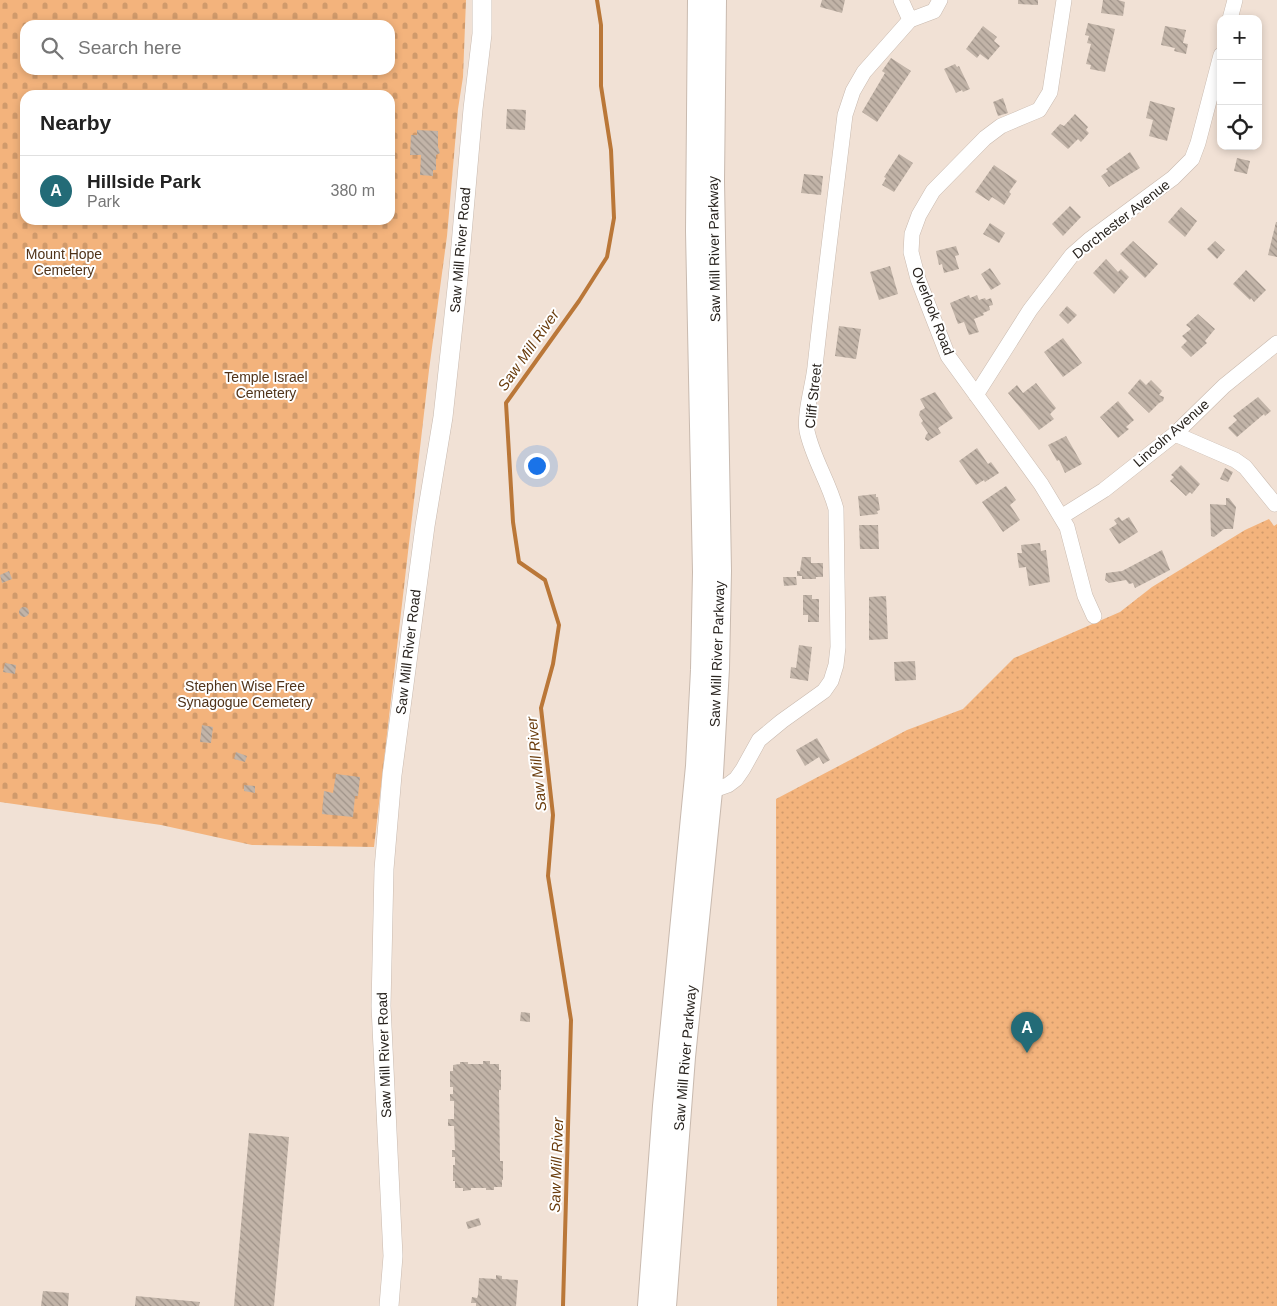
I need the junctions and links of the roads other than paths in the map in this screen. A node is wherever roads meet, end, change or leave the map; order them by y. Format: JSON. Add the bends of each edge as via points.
{"nodes":[{"id":1,"x":482,"y":0,"type":"edge"},
{"id":2,"x":699,"y":0,"type":"edge"},
{"id":3,"x":715,"y":0,"type":"edge"},
{"id":4,"x":901,"y":0,"type":"edge"},
{"id":5,"x":940,"y":0,"type":"edge"},
{"id":6,"x":1064,"y":0,"type":"edge"},
{"id":7,"x":1235,"y":0,"type":"edge"},
{"id":8,"x":1231,"y":15,"type":"edge"},
{"id":9,"x":910,"y":20,"type":"junction"},
{"id":10,"x":1220,"y":60,"type":"edge"},
{"id":11,"x":1277,"y":343,"type":"edge"},
{"id":12,"x":976,"y":394,"type":"junction"},
{"id":13,"x":1175,"y":434,"type":"junction"},
{"id":14,"x":1276,"y":504,"type":"edge"},
{"id":15,"x":1061,"y":517,"type":"junction"},
{"id":16,"x":1094,"y":616,"type":"dead end"},
{"id":17,"x":711,"y":791,"type":"junction"},
{"id":18,"x":389,"y":1306,"type":"edge"},
{"id":19,"x":649,"y":1306,"type":"edge"},
{"id":20,"x":666,"y":1306,"type":"edge"}],
"edges":[{"from":1,"to":18,"type":"main road","name":"Saw Mill River Road","via":[[482,34],[444,407],[392,775],[384,869],[381,1006],[393,1256]]},
{"from":2,"to":19,"type":"highway","name":"Saw Mill River Parkway","via":[[697,222],[704,572],[702,660],[696,776],[664,1106]]},
{"from":3,"to":17,"type":"highway","name":"Saw Mill River Parkway","via":[[713,229],[720,581]]},
{"from":4,"to":9,"type":"street"},
{"from":5,"to":9,"type":"street","via":[[934,11]]},
{"from":6,"to":12,"type":"street","name":"Overlook Road","via":[[1047,99],[1039,110],[1001,126],[985,138],[933,191],[912,234],[911,252],[918,279],[948,356]]},
{"from":7,"to":8,"type":"street"},
{"from":9,"to":17,"type":"street","name":"Cliff Street","via":[[864,72],[845,115],[808,412],[807,430],[836,509],[836,665],[824,690],[759,740],[736,779]]},
{"from":10,"to":12,"type":"street","name":"Dorchester Avenue","via":[[1192,159],[1173,178],[1072,255],[1030,310]]},
{"from":11,"to":13,"type":"street","name":"Lincoln Avenue","via":[[1224,386]]},
{"from":12,"to":15,"type":"street","name":"Overlook Road"},
{"from":13,"to":14,"type":"street","via":[[1235,460]]},
{"from":13,"to":15,"type":"street","name":"Lincoln Avenue","via":[[1104,490]]},
{"from":15,"to":16,"type":"street","name":"Overlook Road","via":[[1067,527],[1085,596]]},
{"from":17,"to":20,"type":"highway","name":"Saw Mill River Parkway","via":[[682,1086]]}]}
